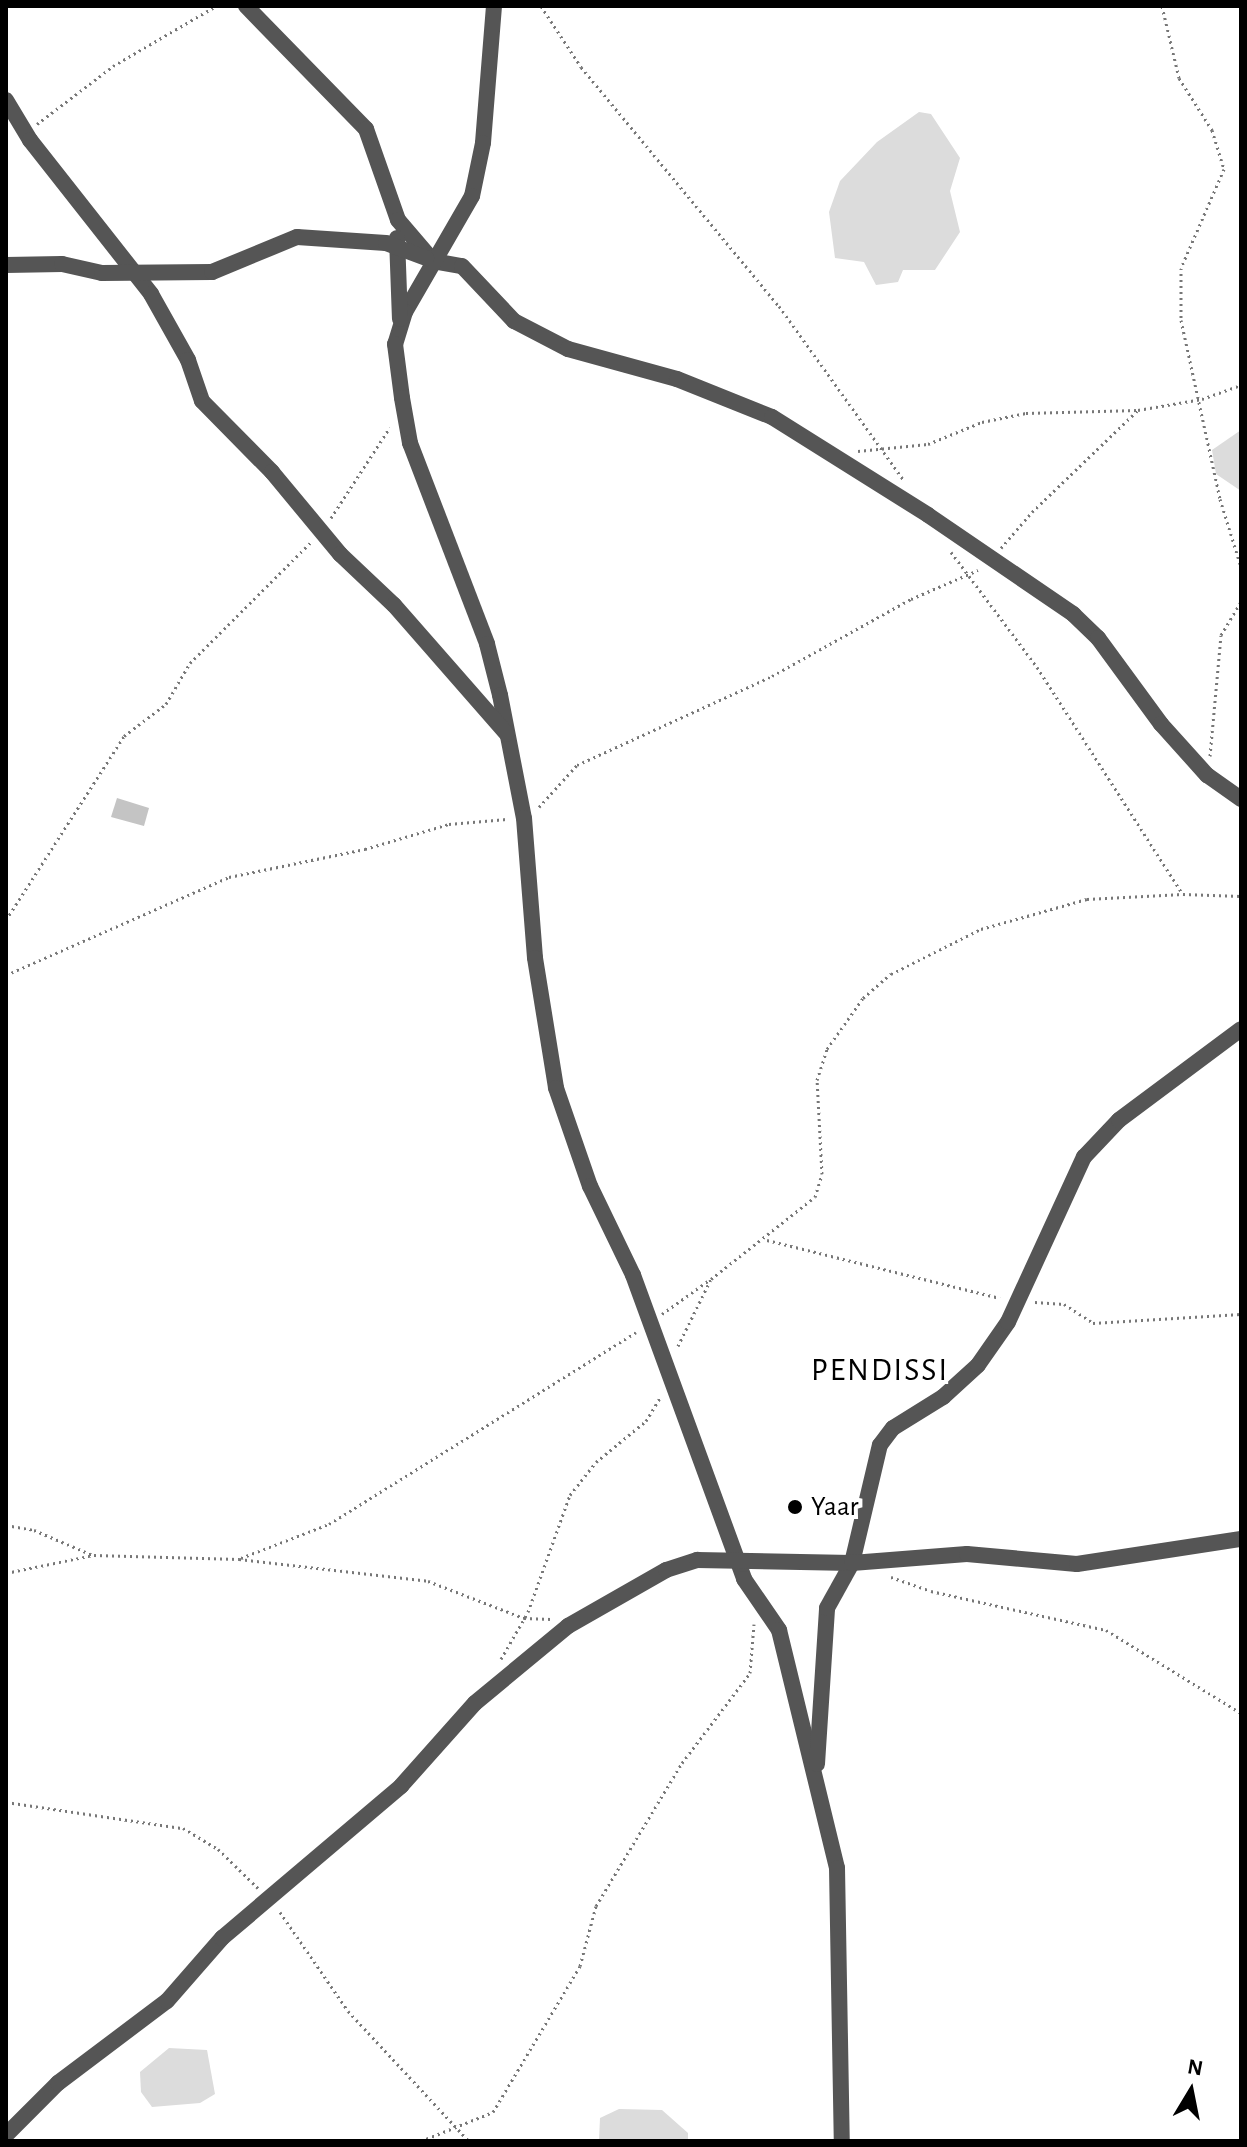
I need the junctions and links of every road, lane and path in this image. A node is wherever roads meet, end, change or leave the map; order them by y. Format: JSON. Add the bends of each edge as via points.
{"nodes":[{"id":1,"x":216,"y":6,"type":"edge"},
{"id":2,"x":246,"y":6,"type":"edge"},
{"id":3,"x":494,"y":6,"type":"edge"},
{"id":4,"x":541,"y":6,"type":"edge"},
{"id":5,"x":1162,"y":6,"type":"edge"},
{"id":6,"x":6,"y":100,"type":"edge"},
{"id":7,"x":26,"y":133,"type":"junction"},
{"id":8,"x":393,"y":205,"type":"junction"},
{"id":9,"x":398,"y":248,"type":"junction"},
{"id":10,"x":433,"y":261,"type":"junction"},
{"id":11,"x":6,"y":265,"type":"edge"},
{"id":12,"x":136,"y":272,"type":"junction"},
{"id":13,"x":400,"y":327,"type":"junction"},
{"id":14,"x":1241,"y":385,"type":"edge"},
{"id":15,"x":1202,"y":399,"type":"junction"},
{"id":16,"x":1138,"y":410,"type":"junction"},
{"id":17,"x":391,"y":425,"type":"dead end"},
{"id":18,"x":881,"y":449,"type":"junction"},
{"id":19,"x":834,"y":454,"type":"junction"},
{"id":20,"x":905,"y":482,"type":"dead end"},
{"id":21,"x":322,"y":532,"type":"junction"},
{"id":22,"x":943,"y":540,"type":"dead end"},
{"id":23,"x":993,"y":558,"type":"junction"},
{"id":24,"x":1241,"y":567,"type":"edge"},
{"id":25,"x":967,"y":579,"type":"junction"},
{"id":26,"x":1241,"y":602,"type":"edge"},
{"id":27,"x":508,"y":735,"type":"junction"},
{"id":28,"x":1207,"y":775,"type":"junction"},
{"id":29,"x":1241,"y":799,"type":"edge"},
{"id":30,"x":524,"y":818,"type":"junction"},
{"id":31,"x":1183,"y":894,"type":"junction"},
{"id":32,"x":1241,"y":896,"type":"edge"},
{"id":33,"x":6,"y":920,"type":"edge"},
{"id":34,"x":6,"y":975,"type":"edge"},
{"id":35,"x":1241,"y":1029,"type":"edge"},
{"id":36,"x":711,"y":1279,"type":"junction"},
{"id":37,"x":650,"y":1324,"type":"junction"},
{"id":38,"x":667,"y":1373,"type":"junction"},
{"id":39,"x":6,"y":1525,"type":"edge"},
{"id":40,"x":1241,"y":1539,"type":"edge"},
{"id":41,"x":94,"y":1555,"type":"junction"},
{"id":42,"x":736,"y":1558,"type":"junction"},
{"id":43,"x":239,"y":1559,"type":"junction"},
{"id":44,"x":852,"y":1563,"type":"junction"},
{"id":45,"x":6,"y":1573,"type":"edge"},
{"id":46,"x":878,"y":1573,"type":"dead end"},
{"id":47,"x":756,"y":1596,"type":"junction"},
{"id":48,"x":563,"y":1616,"type":"dead end"},
{"id":49,"x":524,"y":1618,"type":"junction"},
{"id":50,"x":497,"y":1665,"type":"dead end"},
{"id":51,"x":1241,"y":1713,"type":"edge"},
{"id":52,"x":816,"y":1781,"type":"junction"},
{"id":53,"x":6,"y":1802,"type":"edge"},
{"id":54,"x":267,"y":1897,"type":"junction"},
{"id":55,"x":454,"y":2124,"type":"junction"},
{"id":56,"x":6,"y":2135,"type":"edge"},
{"id":57,"x":421,"y":2141,"type":"edge"},
{"id":58,"x":469,"y":2141,"type":"edge"},
{"id":59,"x":842,"y":2141,"type":"edge"}],
"edges":[{"from":1,"to":7,"type":"path","via":[[113,66]]},
{"from":2,"to":8,"type":"street","via":[[366,129]]},
{"from":3,"to":10,"type":"street","via":[[483,143],[472,196]]},
{"from":4,"to":18,"type":"path","via":[[581,67],[779,306]]},
{"from":5,"to":15,"type":"path","via":[[1179,78],[1212,130],[1224,169],[1181,268],[1181,320]]},
{"from":6,"to":7,"type":"street"},
{"from":7,"to":12,"type":"street"},
{"from":8,"to":9,"type":"street"},
{"from":8,"to":10,"type":"street","via":[[411,241]]},
{"from":9,"to":10,"type":"street"},
{"from":9,"to":12,"type":"street","via":[[297,237],[212,272]]},
{"from":9,"to":13,"type":"street"},
{"from":10,"to":13,"type":"street"},
{"from":10,"to":19,"type":"street","via":[[462,266],[514,321],[568,349],[677,379],[772,417]]},
{"from":11,"to":12,"type":"street","via":[[62,264],[102,273]]},
{"from":12,"to":21,"type":"street","via":[[188,360],[202,401]]},
{"from":13,"to":27,"type":"street","via":[[395,344],[410,443],[487,644]]},
{"from":14,"to":15,"type":"path"},
{"from":15,"to":16,"type":"path"},
{"from":15,"to":24,"type":"path","via":[[1220,499]]},
{"from":16,"to":18,"type":"path","via":[[1026,413],[982,422],[928,444]]},
{"from":16,"to":23,"type":"path","via":[[1032,512]]},
{"from":17,"to":21,"type":"path"},
{"from":18,"to":19,"type":"path"},
{"from":18,"to":20,"type":"path"},
{"from":19,"to":23,"type":"street"},
{"from":21,"to":27,"type":"street"},
{"from":21,"to":33,"type":"path","via":[[190,663],[166,704],[124,736]]},
{"from":22,"to":25,"type":"path"},
{"from":23,"to":25,"type":"path"},
{"from":23,"to":28,"type":"street","via":[[1098,638],[1161,724]]},
{"from":25,"to":30,"type":"path","via":[[911,599],[772,676],[577,765]]},
{"from":25,"to":31,"type":"path","via":[[1037,667]]},
{"from":26,"to":28,"type":"path","via":[[1221,635]]},
{"from":27,"to":30,"type":"street"},
{"from":28,"to":29,"type":"street"},
{"from":30,"to":34,"type":"path","via":[[449,824],[365,849],[229,877]]},
{"from":30,"to":37,"type":"street","via":[[535,958],[556,1088],[590,1186]]},
{"from":31,"to":32,"type":"path"},
{"from":31,"to":36,"type":"path","via":[[1087,899],[981,929],[891,974],[863,998],[827,1049],[817,1080],[822,1174],[815,1197]]},
{"from":35,"to":44,"type":"street","via":[[1119,1120],[1084,1157],[1008,1322],[978,1365],[943,1397],[893,1428],[880,1445]]},
{"from":36,"to":37,"type":"path"},
{"from":36,"to":38,"type":"path"},
{"from":37,"to":38,"type":"street"},
{"from":37,"to":43,"type":"path","via":[[329,1524]]},
{"from":38,"to":42,"type":"street"},
{"from":38,"to":49,"type":"path","via":[[658,1407],[596,1462],[570,1495]]},
{"from":39,"to":41,"type":"path","via":[[34,1530]]},
{"from":40,"to":44,"type":"street","via":[[1077,1564],[967,1554]]},
{"from":41,"to":43,"type":"path"},
{"from":41,"to":45,"type":"path"},
{"from":42,"to":44,"type":"street"},
{"from":42,"to":47,"type":"street"},
{"from":42,"to":54,"type":"street","via":[[697,1560],[666,1570],[568,1626],[475,1703],[401,1786]]},
{"from":43,"to":49,"type":"path","via":[[428,1581]]},
{"from":44,"to":52,"type":"street","via":[[827,1608]]},
{"from":46,"to":51,"type":"path","via":[[931,1591],[1106,1630]]},
{"from":47,"to":52,"type":"street","via":[[779,1630]]},
{"from":47,"to":55,"type":"path","via":[[750,1673],[682,1763],[596,1906],[580,1966],[493,2112]]},
{"from":48,"to":49,"type":"path"},
{"from":49,"to":50,"type":"path"},
{"from":52,"to":59,"type":"street","via":[[837,1868]]},
{"from":53,"to":54,"type":"path","via":[[183,1828],[218,1849]]},
{"from":54,"to":55,"type":"path","via":[[348,2011]]},
{"from":54,"to":56,"type":"street","via":[[222,1938],[167,2001],[58,2083]]},
{"from":55,"to":57,"type":"path"},
{"from":55,"to":58,"type":"path"}]}
